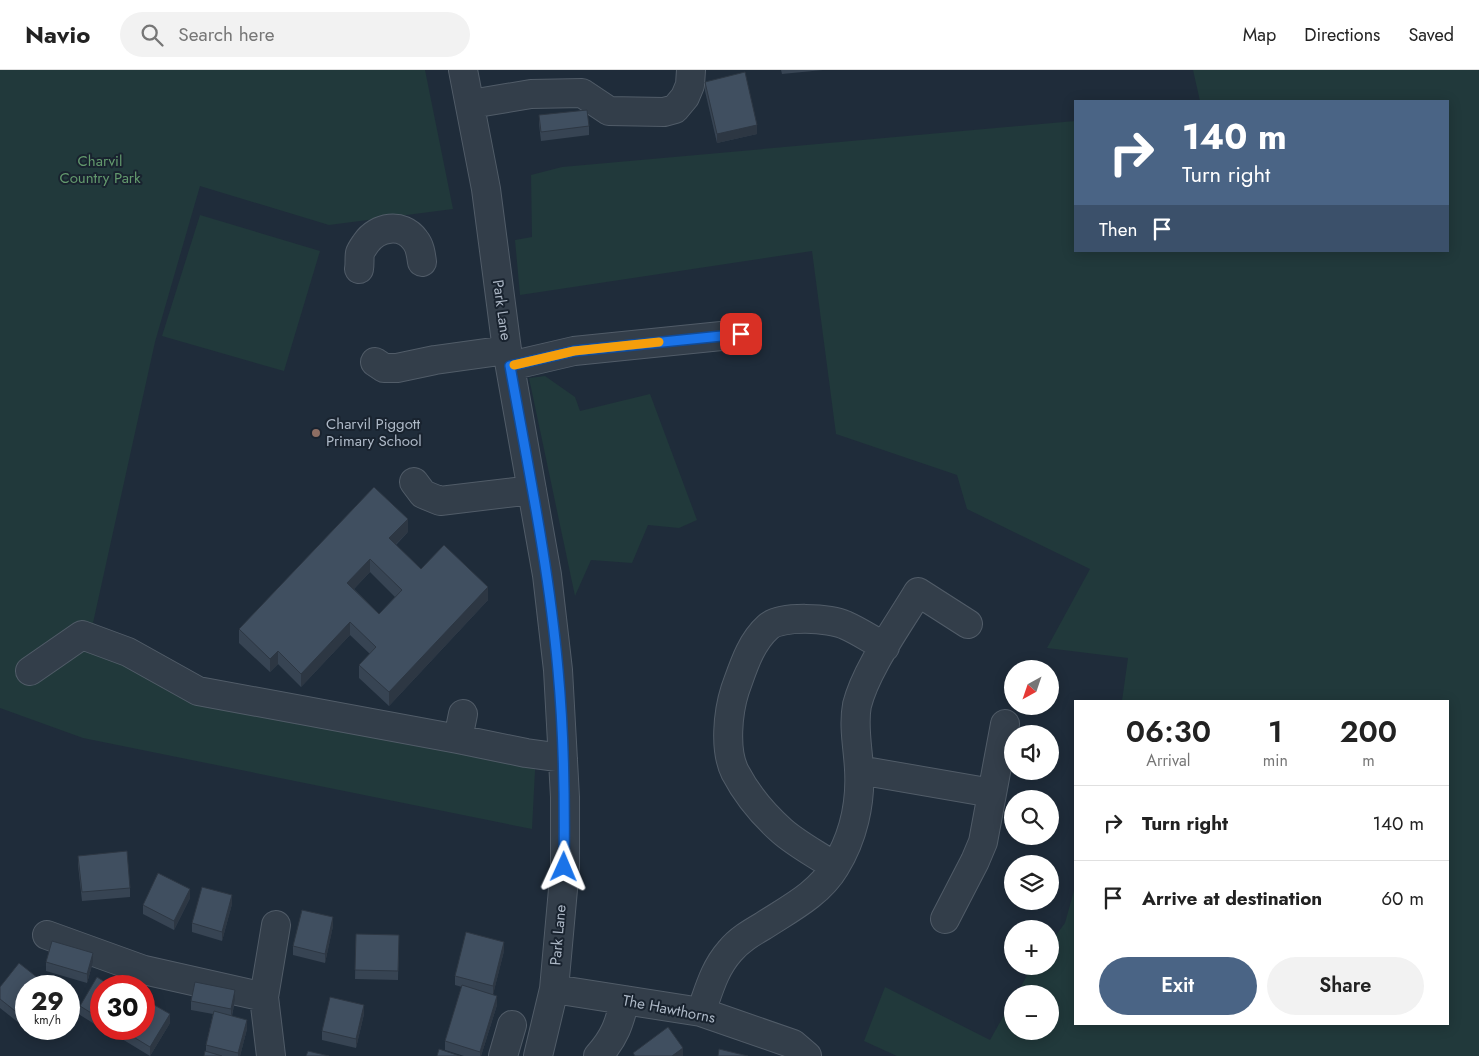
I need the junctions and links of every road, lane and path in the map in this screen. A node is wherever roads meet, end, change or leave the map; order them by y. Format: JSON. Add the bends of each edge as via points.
{"nodes":[{"id":1,"x":463,"y":70,"type":"edge"},
{"id":2,"x":691,"y":70,"type":"edge"},
{"id":3,"x":470,"y":104,"type":"junction"},
{"id":4,"x":422,"y":262,"type":"dead end"},
{"id":5,"x":359,"y":269,"type":"dead end"},
{"id":6,"x":741,"y":334,"type":"dead end"},
{"id":7,"x":509,"y":358,"type":"junction"},
{"id":8,"x":375,"y":362,"type":"dead end"},
{"id":9,"x":414,"y":482,"type":"dead end"},
{"id":10,"x":532,"y":490,"type":"junction"},
{"id":11,"x":968,"y":624,"type":"dead end"},
{"id":12,"x":885,"y":647,"type":"junction"},
{"id":13,"x":30,"y":671,"type":"dead end"},
{"id":14,"x":1005,"y":724,"type":"dead end"},
{"id":15,"x":563,"y":758,"type":"junction"},
{"id":16,"x":859,"y":770,"type":"junction"},
{"id":17,"x":992,"y":792,"type":"junction"},
{"id":18,"x":835,"y":867,"type":"junction"},
{"id":19,"x":945,"y":919,"type":"dead end"},
{"id":20,"x":276,"y":925,"type":"dead end"},
{"id":21,"x":47,"y":935,"type":"dead end"},
{"id":22,"x":554,"y":989,"type":"junction"},
{"id":23,"x":264,"y":997,"type":"junction"},
{"id":24,"x":625,"y":1000,"type":"junction"},
{"id":25,"x":701,"y":1012,"type":"junction"},
{"id":26,"x":512,"y":1024,"type":"dead end"},
{"id":27,"x":271,"y":1056,"type":"edge"},
{"id":28,"x":503,"y":1056,"type":"edge"},
{"id":29,"x":538,"y":1056,"type":"edge"},
{"id":30,"x":598,"y":1056,"type":"edge"},
{"id":31,"x":807,"y":1056,"type":"edge"}],
"edges":[{"from":1,"to":3,"type":"street","name":"Park Lane"},
{"from":2,"to":3,"type":"street","via":[[685,97],[675,109],[664,112],[609,111],[582,93],[530,94]]},
{"from":3,"to":7,"type":"street","name":"Park Lane","via":[[486,189]]},
{"from":4,"to":5,"type":"street","via":[[415,239],[404,230],[382,229],[370,237],[360,252]]},
{"from":6,"to":7,"type":"street"},
{"from":7,"to":8,"type":"street","via":[[435,360],[397,368],[384,368]]},
{"from":7,"to":10,"type":"street","name":"Park Lane"},
{"from":9,"to":10,"type":"street","via":[[423,494],[440,501]]},
{"from":10,"to":15,"type":"street","name":"Park Lane","via":[[547,575],[558,670]]},
{"from":11,"to":12,"type":"street","via":[[918,592]]},
{"from":12,"to":16,"type":"street","via":[[857,706]]},
{"from":12,"to":18,"type":"street","via":[[844,624],[818,619],[783,620],[770,625],[754,644],[734,695],[729,723],[730,753],[735,771],[783,832]]},
{"from":13,"to":15,"type":"street","via":[[82,635],[128,652],[198,691],[460,726],[526,753]]},
{"from":14,"to":17,"type":"street"},
{"from":15,"to":22,"type":"street","name":"Park Lane","via":[[564,867]]},
{"from":16,"to":17,"type":"street"},
{"from":16,"to":18,"type":"street","via":[[854,824]]},
{"from":17,"to":19,"type":"street","via":[[983,842]]},
{"from":18,"to":25,"type":"street","via":[[805,900],[731,949],[713,976]]},
{"from":20,"to":23,"type":"street"},
{"from":21,"to":23,"type":"street","via":[[144,970]]},
{"from":22,"to":24,"type":"street","name":"The Hawthorns"},
{"from":22,"to":29,"type":"street","name":"Park Lane"},
{"from":23,"to":27,"type":"street"},
{"from":24,"to":25,"type":"street","name":"The Hawthorns"},
{"from":24,"to":30,"type":"street","via":[[619,1025]]},
{"from":25,"to":31,"type":"street","name":"The Hawthorns","via":[[793,1044]]},
{"from":26,"to":28,"type":"street"}]}
